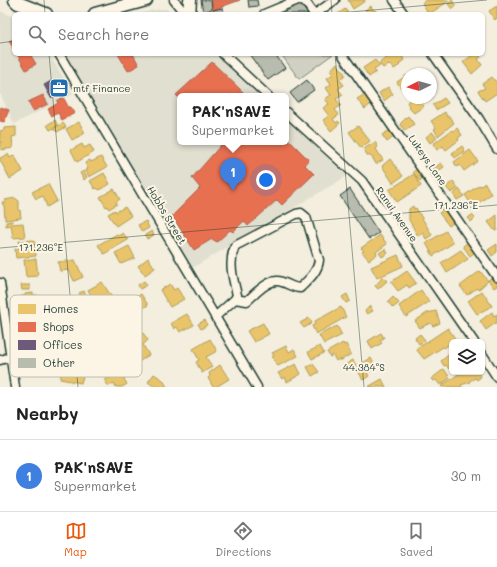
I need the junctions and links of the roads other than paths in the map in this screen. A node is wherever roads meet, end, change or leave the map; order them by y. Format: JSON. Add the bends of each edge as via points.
{"nodes":[{"id":1,"x":15,"y":0,"type":"edge"},
{"id":2,"x":146,"y":0,"type":"edge"},
{"id":3,"x":174,"y":0,"type":"edge"},
{"id":4,"x":190,"y":0,"type":"edge"},
{"id":5,"x":300,"y":0,"type":"edge"},
{"id":6,"x":335,"y":0,"type":"edge"},
{"id":7,"x":394,"y":0,"type":"edge"},
{"id":8,"x":41,"y":12,"type":"edge"},
{"id":9,"x":102,"y":12,"type":"edge"},
{"id":10,"x":183,"y":12,"type":"edge"},
{"id":11,"x":189,"y":12,"type":"edge"},
{"id":12,"x":269,"y":12,"type":"edge"},
{"id":13,"x":314,"y":12,"type":"edge"},
{"id":14,"x":318,"y":12,"type":"edge"},
{"id":15,"x":403,"y":12,"type":"edge"},
{"id":16,"x":60,"y":56,"type":"edge"},
{"id":17,"x":225,"y":56,"type":"edge"},
{"id":18,"x":343,"y":56,"type":"edge"},
{"id":19,"x":434,"y":56,"type":"edge"},
{"id":20,"x":265,"y":93,"type":"edge"},
{"id":21,"x":289,"y":115,"type":"edge"},
{"id":22,"x":497,"y":148,"type":"edge"},
{"id":23,"x":497,"y":277,"type":"edge"},
{"id":24,"x":0,"y":283,"type":"edge"},
{"id":25,"x":235,"y":299,"type":"junction"},
{"id":26,"x":216,"y":317,"type":"junction"},
{"id":27,"x":472,"y":339,"type":"edge"},
{"id":28,"x":10,"y":350,"type":"edge"},
{"id":29,"x":10,"y":357,"type":"edge"},
{"id":30,"x":485,"y":359,"type":"edge"},
{"id":31,"x":0,"y":360,"type":"edge"},
{"id":32,"x":14,"y":377,"type":"edge"},
{"id":33,"x":497,"y":377,"type":"edge"},
{"id":34,"x":15,"y":387,"type":"edge"},
{"id":35,"x":257,"y":387,"type":"edge"}],
"edges":[{"from":1,"to":8,"type":"highway"},
{"from":2,"to":9,"type":"highway"},
{"from":3,"to":10,"type":"street"},
{"from":4,"to":11,"type":"highway"},
{"from":5,"to":12,"type":"street"},
{"from":5,"to":13,"type":"street","via":[[305,0]]},
{"from":6,"to":14,"type":"street"},
{"from":7,"to":15,"type":"street"},
{"from":16,"to":26,"type":"street","name":"Hobbs Street"},
{"from":17,"to":20,"type":"street"},
{"from":18,"to":23,"type":"street","name":"Lukeys Lane"},
{"from":19,"to":22,"type":"street"},
{"from":21,"to":27,"type":"street","name":"Ranui Avenue","via":[[362,181]]},
{"from":24,"to":28,"type":"street"},
{"from":25,"to":25,"type":"street","via":[[237,295],[231,262],[235,246],[296,214],[306,217],[319,260],[316,271],[300,288],[275,281],[247,301]]},
{"from":25,"to":26,"type":"street"},
{"from":26,"to":35,"type":"street","name":"Hobbs Street"},
{"from":29,"to":31,"type":"street"},
{"from":30,"to":33,"type":"street"},
{"from":32,"to":34,"type":"street"}]}
